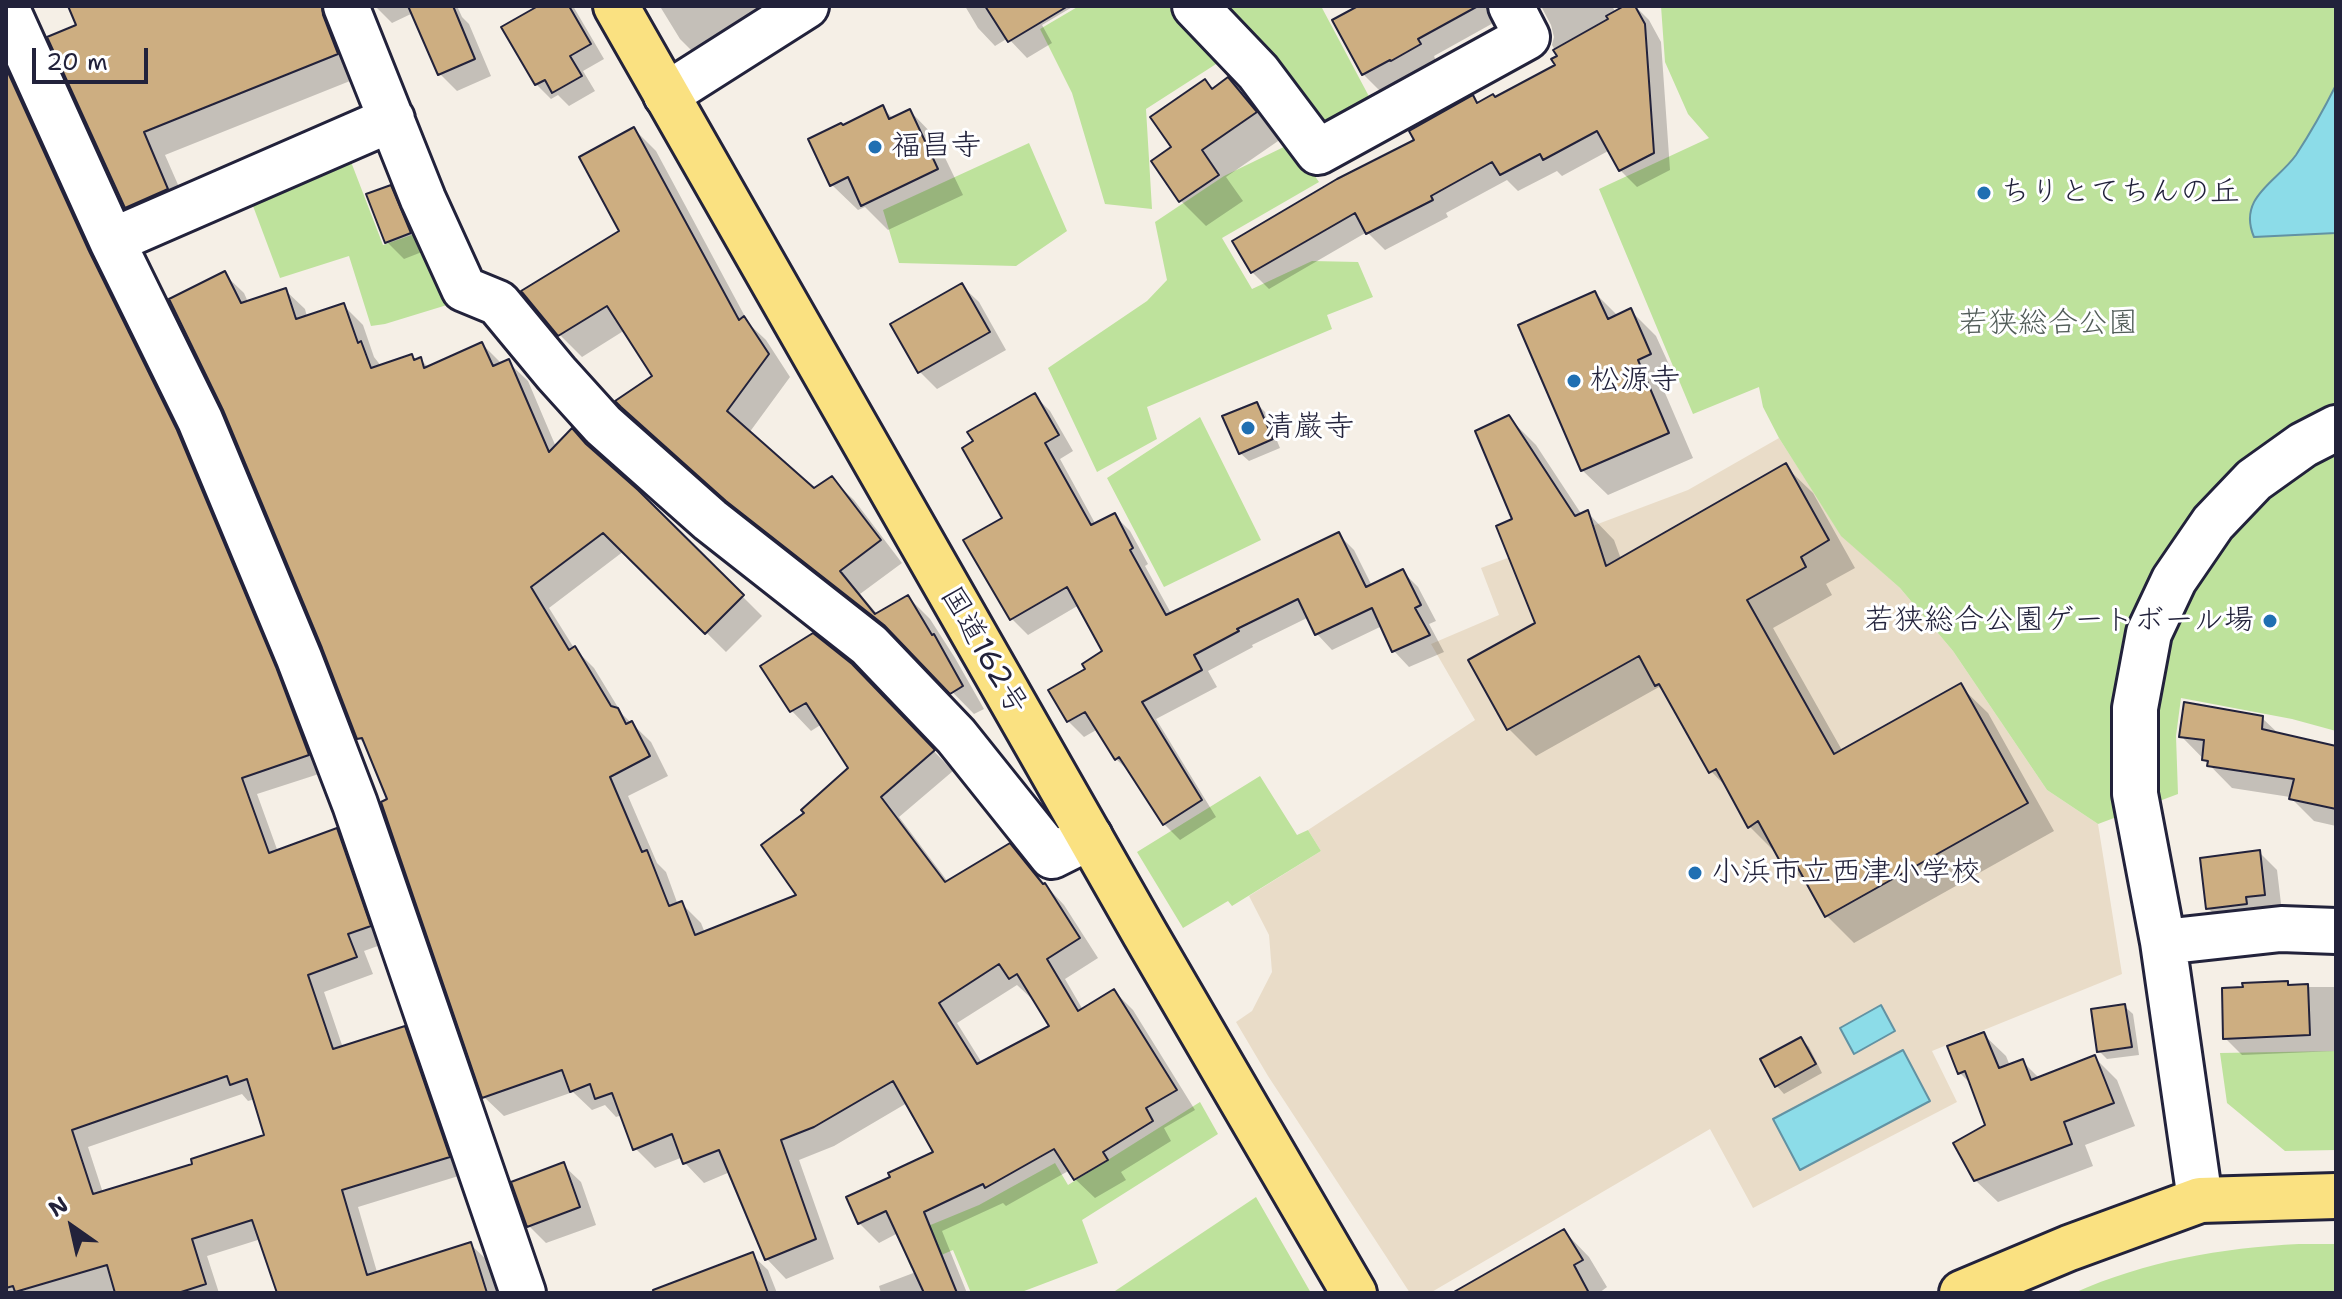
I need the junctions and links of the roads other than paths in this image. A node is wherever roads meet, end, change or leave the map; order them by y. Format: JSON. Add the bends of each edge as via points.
{"nodes":[{"id":1,"x":346,"y":6,"type":"edge"},
{"id":2,"x":616,"y":6,"type":"edge"},
{"id":3,"x":806,"y":6,"type":"edge"},
{"id":4,"x":1195,"y":6,"type":"edge"},
{"id":5,"x":1511,"y":6,"type":"edge"},
{"id":6,"x":6,"y":7,"type":"edge"},
{"id":7,"x":666,"y":95,"type":"junction"},
{"id":8,"x":392,"y":119,"type":"junction"},
{"id":9,"x":112,"y":241,"type":"junction"},
{"id":10,"x":2336,"y":428,"type":"edge"},
{"id":11,"x":1090,"y":837,"type":"junction"},
{"id":12,"x":2336,"y":931,"type":"edge"},
{"id":13,"x":2163,"y":942,"type":"junction"},
{"id":14,"x":2336,"y":1196,"type":"edge"},
{"id":15,"x":2200,"y":1200,"type":"junction"},
{"id":16,"x":523,"y":1293,"type":"edge"},
{"id":17,"x":1354,"y":1293,"type":"edge"},
{"id":18,"x":1962,"y":1293,"type":"edge"}],
"edges":[{"from":1,"to":8,"type":"street"},
{"from":2,"to":7,"type":"main road","name":"国道162号"},
{"from":3,"to":7,"type":"street"},
{"from":4,"to":5,"type":"street","via":[[1258,72],[1318,152],[1527,37]]},
{"from":6,"to":9,"type":"street"},
{"from":7,"to":11,"type":"main road","name":"国道162号"},
{"from":8,"to":9,"type":"street"},
{"from":8,"to":11,"type":"street","via":[[464,289],[498,303],[603,425],[710,520],[869,645],[956,736],[1052,856]]},
{"from":9,"to":16,"type":"street","via":[[200,420],[299,658],[355,804]]},
{"from":10,"to":13,"type":"street","via":[[2254,480],[2213,523],[2174,580],[2149,633],[2135,708],[2135,794]]},
{"from":11,"to":17,"type":"main road","name":"国道162号"},
{"from":12,"to":13,"type":"street","via":[[2281,929]]},
{"from":13,"to":15,"type":"street"},
{"from":14,"to":15,"type":"main road"},
{"from":15,"to":18,"type":"main road"}]}
